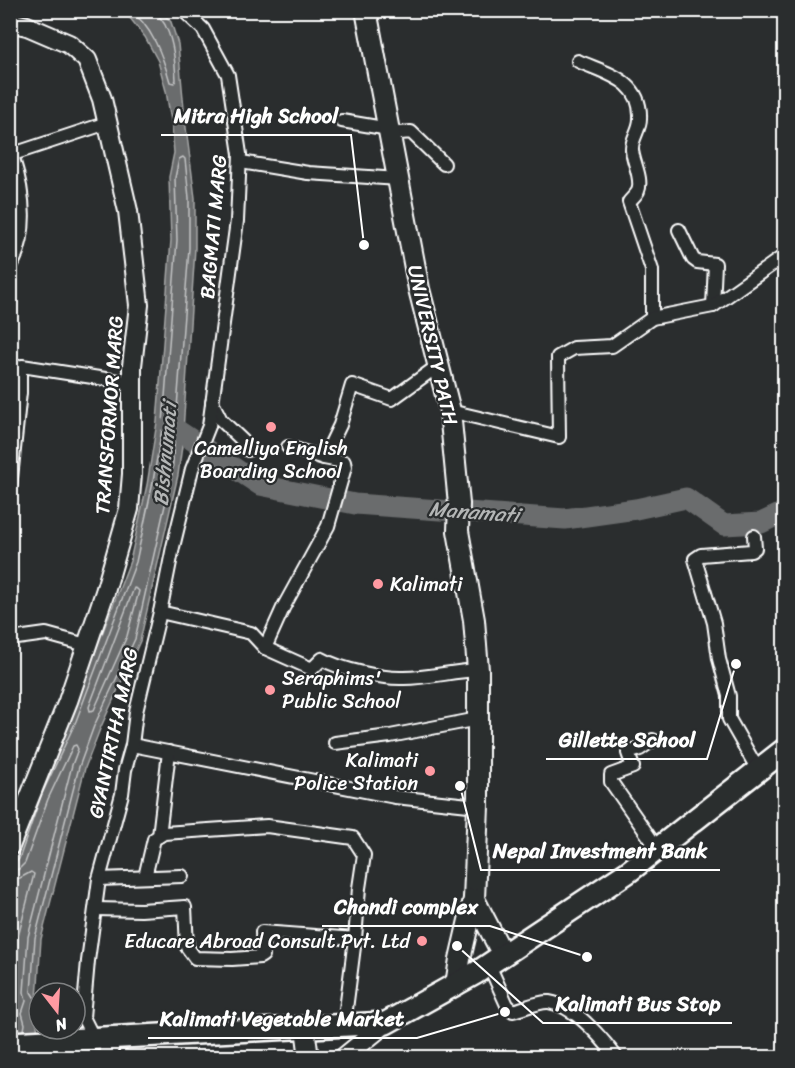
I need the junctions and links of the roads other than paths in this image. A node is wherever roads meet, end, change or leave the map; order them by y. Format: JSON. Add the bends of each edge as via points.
{"nodes":[{"id":1,"x":183,"y":10,"type":"edge"},
{"id":2,"x":366,"y":10,"type":"edge"},
{"id":3,"x":10,"y":22,"type":"edge"},
{"id":4,"x":578,"y":61,"type":"dead end"},
{"id":5,"x":342,"y":121,"type":"dead end"},
{"id":6,"x":107,"y":123,"type":"junction"},
{"id":7,"x":390,"y":131,"type":"junction"},
{"id":8,"x":11,"y":155,"type":"edge"},
{"id":9,"x":241,"y":162,"type":"junction"},
{"id":10,"x":444,"y":164,"type":"dead end"},
{"id":11,"x":399,"y":179,"type":"junction"},
{"id":12,"x":679,"y":230,"type":"dead end"},
{"id":13,"x":784,"y":256,"type":"edge"},
{"id":14,"x":10,"y":268,"type":"edge"},
{"id":15,"x":713,"y":306,"type":"junction"},
{"id":16,"x":652,"y":318,"type":"junction"},
{"id":17,"x":439,"y":364,"type":"junction"},
{"id":18,"x":131,"y":382,"type":"junction"},
{"id":19,"x":16,"y":391,"type":"edge"},
{"id":20,"x":212,"y":402,"type":"junction"},
{"id":21,"x":450,"y":411,"type":"junction"},
{"id":22,"x":209,"y":426,"type":"joint"},
{"id":23,"x":288,"y":447,"type":"dead end"},
{"id":24,"x":248,"y":450,"type":"dead end"},
{"id":25,"x":324,"y":458,"type":"junction"},
{"id":26,"x":10,"y":488,"type":"edge"},
{"id":27,"x":754,"y":536,"type":"dead end"},
{"id":28,"x":160,"y":612,"type":"junction"},
{"id":29,"x":10,"y":639,"type":"edge"},
{"id":30,"x":86,"y":645,"type":"junction"},
{"id":31,"x":265,"y":648,"type":"junction"},
{"id":32,"x":478,"y":670,"type":"junction"},
{"id":33,"x":478,"y":719,"type":"junction"},
{"id":34,"x":653,"y":740,"type":"dead end"},
{"id":35,"x":335,"y":743,"type":"dead end"},
{"id":36,"x":132,"y":745,"type":"junction"},
{"id":37,"x":784,"y":750,"type":"edge"},
{"id":38,"x":169,"y":752,"type":"junction"},
{"id":39,"x":758,"y":770,"type":"junction"},
{"id":40,"x":478,"y":806,"type":"junction"},
{"id":41,"x":159,"y":836,"type":"junction"},
{"id":42,"x":10,"y":846,"type":"edge"},
{"id":43,"x":657,"y":848,"type":"junction"},
{"id":44,"x":182,"y":876,"type":"dead end"},
{"id":45,"x":145,"y":877,"type":"junction"},
{"id":46,"x":99,"y":879,"type":"junction"},
{"id":47,"x":474,"y":898,"type":"junction"},
{"id":48,"x":96,"y":909,"type":"junction"},
{"id":49,"x":355,"y":939,"type":"junction"},
{"id":50,"x":496,"y":960,"type":"junction"},
{"id":51,"x":456,"y":985,"type":"junction"},
{"id":52,"x":386,"y":1023,"type":"junction"},
{"id":53,"x":344,"y":1025,"type":"junction"},
{"id":54,"x":305,"y":1028,"type":"junction"},
{"id":55,"x":10,"y":1043,"type":"edge"},
{"id":56,"x":109,"y":1048,"type":"edge"},
{"id":57,"x":309,"y":1058,"type":"edge"},
{"id":58,"x":343,"y":1058,"type":"edge"},
{"id":59,"x":617,"y":1058,"type":"edge"}],
"edges":[{"from":1,"to":9,"type":"street","name":"BAGMATI MARG","via":[[203,29],[228,75]]},
{"from":2,"to":7,"type":"main road","name":"UNIVERSITY PATH"},
{"from":3,"to":6,"type":"main road","name":"TRANSFORMOR MARG","via":[[69,44],[87,60]]},
{"from":4,"to":16,"type":"street","via":[[619,77],[636,95],[640,106],[640,122],[632,146],[638,191],[629,202],[652,270]]},
{"from":5,"to":7,"type":"street"},
{"from":6,"to":8,"type":"street"},
{"from":6,"to":18,"type":"main road","name":"TRANSFORMOR MARG","via":[[128,211],[139,305]]},
{"from":7,"to":10,"type":"street","via":[[411,132]]},
{"from":7,"to":11,"type":"main road","name":"UNIVERSITY PATH"},
{"from":8,"to":14,"type":"street","via":[[20,180],[24,216],[22,239]]},
{"from":9,"to":11,"type":"street","via":[[308,173]]},
{"from":9,"to":20,"type":"street","name":"BAGMATI MARG","via":[[237,221]]},
{"from":11,"to":17,"type":"main road","name":"UNIVERSITY PATH","via":[[419,289]]},
{"from":12,"to":15,"type":"street","via":[[693,259],[715,264]]},
{"from":13,"to":15,"type":"street"},
{"from":15,"to":16,"type":"street"},
{"from":16,"to":21,"type":"street","via":[[612,346],[574,348],[558,357],[558,437]]},
{"from":17,"to":21,"type":"main road","name":"UNIVERSITY PATH"},
{"from":17,"to":25,"type":"street","via":[[392,399],[352,386]]},
{"from":18,"to":19,"type":"street","via":[[22,366]]},
{"from":18,"to":30,"type":"main road","name":"TRANSFORMOR MARG","via":[[129,509]]},
{"from":19,"to":26,"type":"street"},
{"from":20,"to":22,"type":"street","name":"BAGMATI MARG"},
{"from":20,"to":24,"type":"street","via":[[221,420]]},
{"from":21,"to":32,"type":"main road","name":"UNIVERSITY PATH","via":[[458,531],[474,620]]},
{"from":22,"to":28,"type":"street","name":"GYANTIRTHA MARG","via":[[192,469]]},
{"from":23,"to":25,"type":"street"},
{"from":25,"to":31,"type":"street","via":[[345,464],[338,495],[328,526]]},
{"from":27,"to":39,"type":"street","via":[[755,548],[747,553],[701,555],[695,559],[714,623],[729,696],[729,719]]},
{"from":28,"to":31,"type":"street","via":[[251,633]]},
{"from":28,"to":36,"type":"street","name":"GYANTIRTHA MARG"},
{"from":29,"to":30,"type":"street","via":[[46,634]]},
{"from":30,"to":42,"type":"main road","name":"TRANSFORMOR MARG"},
{"from":31,"to":32,"type":"street","via":[[312,669],[322,659],[341,669],[402,679]]},
{"from":32,"to":33,"type":"main road","name":"UNIVERSITY PATH"},
{"from":33,"to":35,"type":"street"},
{"from":33,"to":40,"type":"main road","name":"UNIVERSITY PATH"},
{"from":34,"to":43,"type":"street","via":[[628,753],[633,767],[611,775],[611,782]]},
{"from":36,"to":38,"type":"street"},
{"from":36,"to":46,"type":"street","name":"GYANTIRTHA MARG"},
{"from":37,"to":39,"type":"highway"},
{"from":38,"to":40,"type":"street","via":[[395,797]]},
{"from":38,"to":41,"type":"street"},
{"from":39,"to":43,"type":"highway"},
{"from":40,"to":47,"type":"main road","name":"UNIVERSITY PATH"},
{"from":41,"to":45,"type":"street","via":[[154,839]]},
{"from":41,"to":49,"type":"street","via":[[267,826],[352,838],[364,855]]},
{"from":43,"to":50,"type":"highway","via":[[628,872]]},
{"from":44,"to":45,"type":"street"},
{"from":45,"to":46,"type":"street"},
{"from":46,"to":48,"type":"street","name":"GYANTIRTHA MARG"},
{"from":47,"to":50,"type":"main road","name":"UNIVERSITY PATH"},
{"from":47,"to":51,"type":"main road","name":"UNIVERSITY PATH"},
{"from":48,"to":49,"type":"street","via":[[185,907],[187,947],[195,958],[260,957],[262,932]]},
{"from":48,"to":56,"type":"street","name":"GYANTIRTHA MARG","via":[[83,1017],[91,1033]]},
{"from":49,"to":53,"type":"street"},
{"from":50,"to":51,"type":"highway"},
{"from":50,"to":59,"type":"street","via":[[507,1005],[513,1011],[548,1002],[557,1005],[581,1018]]},
{"from":51,"to":52,"type":"highway"},
{"from":52,"to":53,"type":"highway"},
{"from":52,"to":58,"type":"main road"},
{"from":53,"to":54,"type":"highway"},
{"from":54,"to":56,"type":"highway"},
{"from":54,"to":57,"type":"main road"},
{"from":55,"to":56,"type":"highway","via":[[78,1040]]}]}
